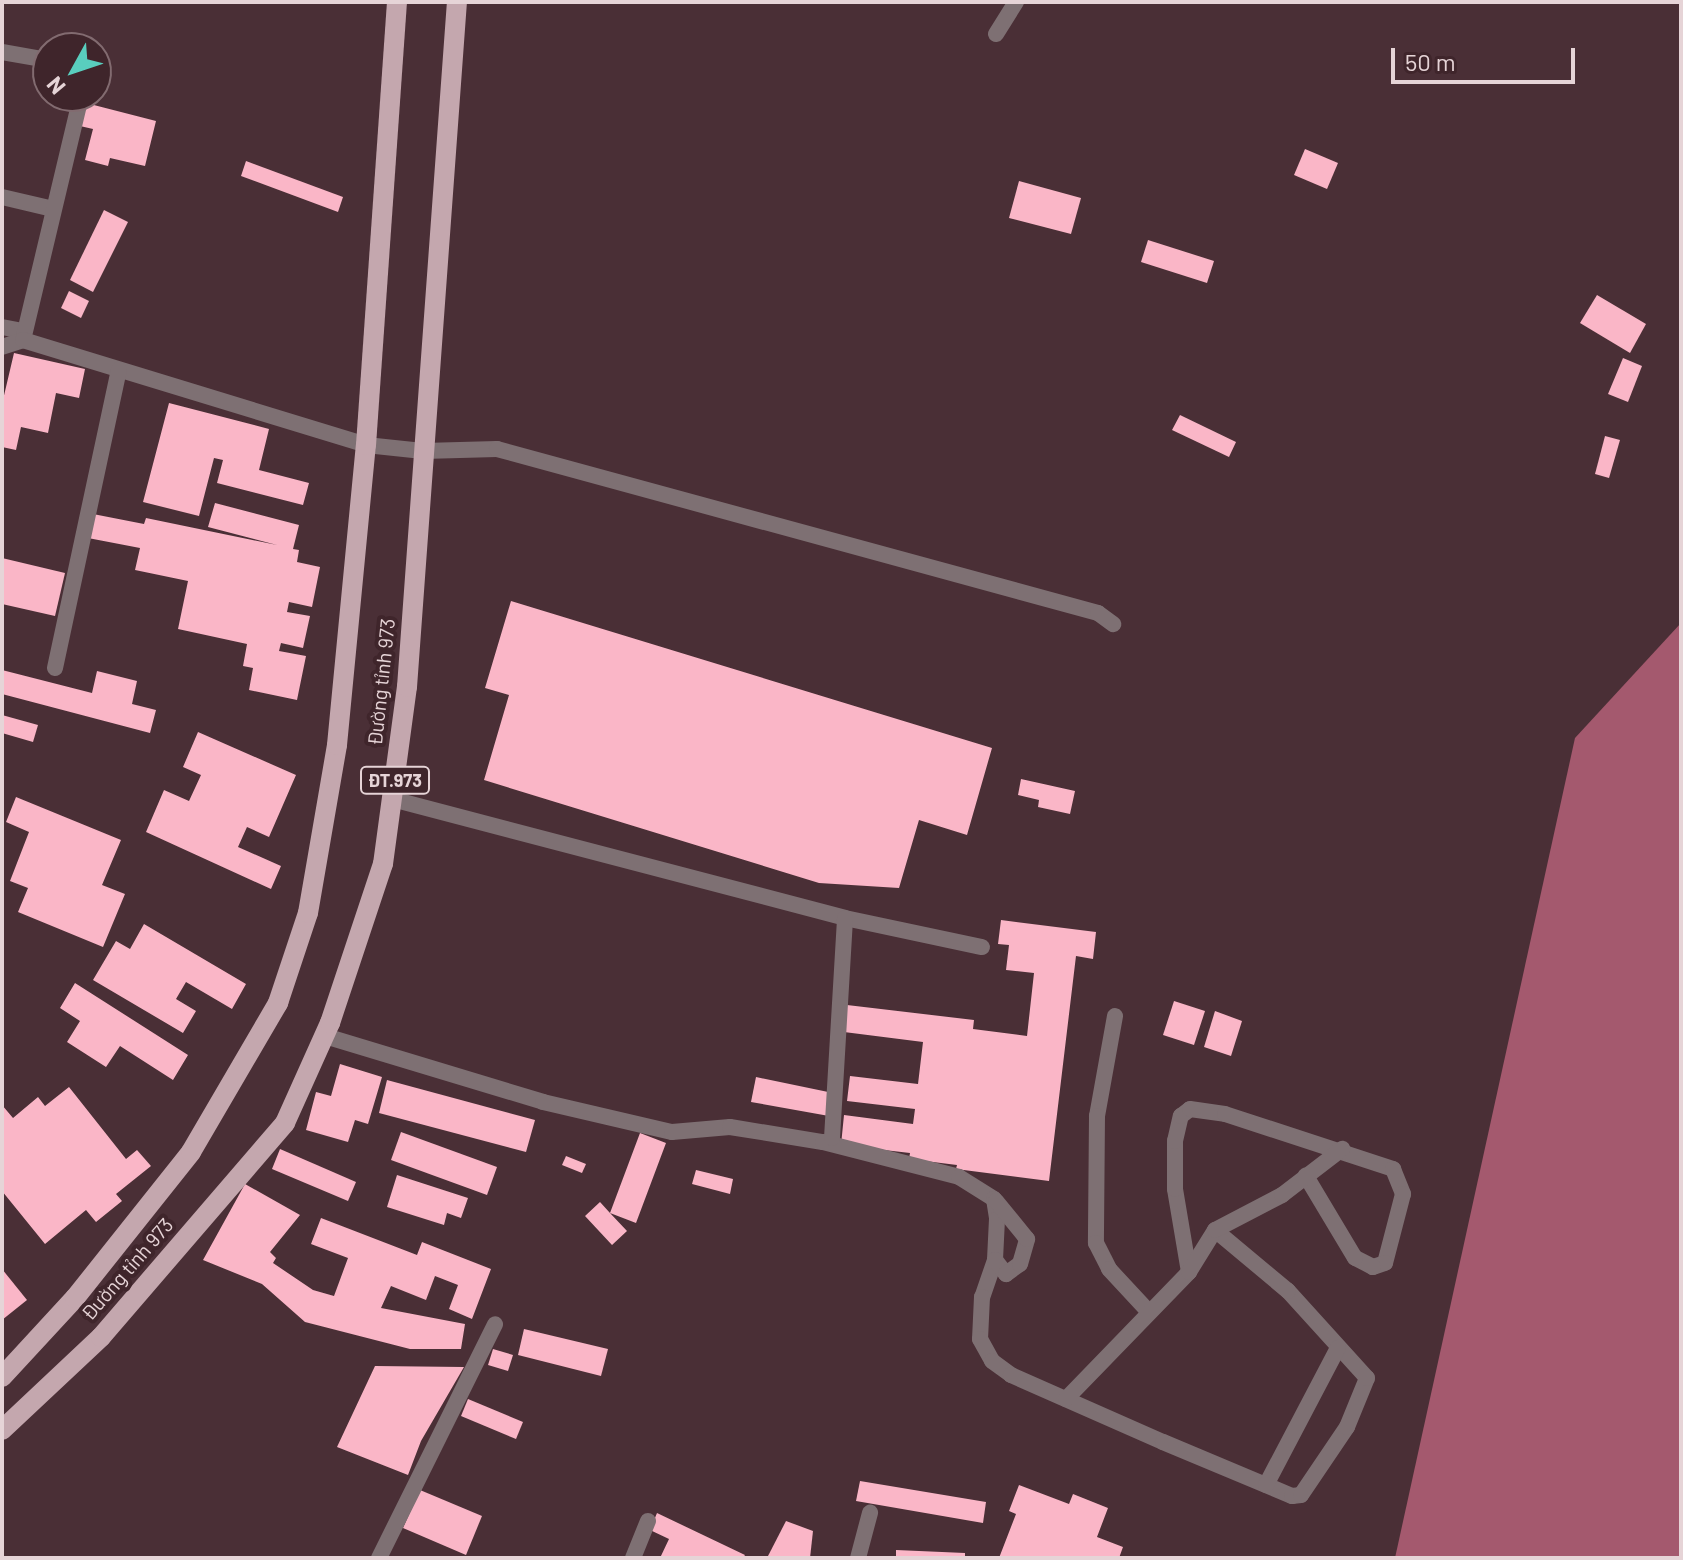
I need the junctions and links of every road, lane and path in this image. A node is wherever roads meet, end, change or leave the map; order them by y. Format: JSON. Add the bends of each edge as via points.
{"nodes":[{"id":1,"x":397,"y":2,"type":"edge"},
{"id":2,"x":457,"y":2,"type":"edge"},
{"id":3,"x":1016,"y":2,"type":"edge"},
{"id":4,"x":996,"y":34,"type":"dead end"},
{"id":5,"x":2,"y":52,"type":"edge"},
{"id":6,"x":32,"y":57,"type":"edge"},
{"id":7,"x":77,"y":112,"type":"edge"},
{"id":8,"x":2,"y":197,"type":"edge"},
{"id":9,"x":53,"y":209,"type":"junction"},
{"id":10,"x":2,"y":327,"type":"edge"},
{"id":11,"x":23,"y":335,"type":"junction"},
{"id":12,"x":2,"y":347,"type":"edge"},
{"id":13,"x":119,"y":370,"type":"junction"},
{"id":14,"x":366,"y":445,"type":"junction"},
{"id":15,"x":423,"y":451,"type":"junction"},
{"id":16,"x":1113,"y":624,"type":"dead end"},
{"id":17,"x":55,"y":668,"type":"dead end"},
{"id":18,"x":392,"y":799,"type":"junction"},
{"id":19,"x":845,"y":918,"type":"junction"},
{"id":20,"x":982,"y":947,"type":"dead end"},
{"id":21,"x":1115,"y":1016,"type":"dead end"},
{"id":22,"x":325,"y":1036,"type":"junction"},
{"id":23,"x":832,"y":1138,"type":"dead end"},
{"id":24,"x":1342,"y":1149,"type":"junction"},
{"id":25,"x":1306,"y":1176,"type":"junction"},
{"id":26,"x":994,"y":1199,"type":"junction"},
{"id":27,"x":1215,"y":1230,"type":"junction"},
{"id":28,"x":995,"y":1260,"type":"junction"},
{"id":29,"x":1189,"y":1272,"type":"junction"},
{"id":30,"x":1149,"y":1312,"type":"junction"},
{"id":31,"x":495,"y":1324,"type":"dead end"},
{"id":32,"x":1338,"y":1348,"type":"junction"},
{"id":33,"x":2,"y":1377,"type":"edge"},
{"id":34,"x":1066,"y":1399,"type":"junction"},
{"id":35,"x":2,"y":1430,"type":"edge"},
{"id":36,"x":1266,"y":1485,"type":"junction"},
{"id":37,"x":870,"y":1513,"type":"dead end"},
{"id":38,"x":648,"y":1521,"type":"dead end"},
{"id":39,"x":379,"y":1558,"type":"edge"},
{"id":40,"x":633,"y":1558,"type":"edge"},
{"id":41,"x":858,"y":1558,"type":"edge"}],
"edges":[{"from":1,"to":14,"type":"main road","name":"Đường tỉnh 973","number":"ĐT.973"},
{"from":2,"to":15,"type":"main road","name":"Đường tỉnh 973","number":"ĐT.973"},
{"from":3,"to":4,"type":"street"},
{"from":5,"to":6,"type":"street"},
{"from":7,"to":9,"type":"street"},
{"from":8,"to":9,"type":"street"},
{"from":9,"to":11,"type":"street"},
{"from":10,"to":11,"type":"street"},
{"from":11,"to":12,"type":"street"},
{"from":11,"to":13,"type":"street"},
{"from":13,"to":14,"type":"street"},
{"from":13,"to":17,"type":"street"},
{"from":14,"to":15,"type":"street"},
{"from":14,"to":33,"type":"main road","name":"Đường tỉnh 973","number":"ĐT.973","via":[[337,745],[308,913],[278,1003],[191,1152],[75,1298]]},
{"from":15,"to":16,"type":"street","via":[[497,449],[1098,613]]},
{"from":15,"to":18,"type":"main road","name":"Đường tỉnh 973","number":"ĐT.973","via":[[407,687]]},
{"from":18,"to":19,"type":"street"},
{"from":18,"to":22,"type":"main road","name":"Đường tỉnh 973","number":"ĐT.973","via":[[383,864]]},
{"from":19,"to":20,"type":"street"},
{"from":19,"to":23,"type":"street"},
{"from":21,"to":30,"type":"street","via":[[1097,1116],[1096,1243],[1109,1269]]},
{"from":22,"to":26,"type":"street","via":[[543,1102],[672,1132],[730,1127],[929,1167],[959,1177]]},
{"from":22,"to":35,"type":"main road","name":"Đường tỉnh 973","number":"ĐT.973","via":[[285,1123],[101,1337]]},
{"from":24,"to":25,"type":"street"},
{"from":24,"to":25,"type":"street","via":[[1393,1169],[1403,1194],[1385,1263],[1373,1267],[1355,1258]]},
{"from":24,"to":29,"type":"street","via":[[1225,1114],[1190,1109],[1181,1116],[1175,1189]]},
{"from":25,"to":27,"type":"street","via":[[1282,1195]]},
{"from":26,"to":28,"type":"street"},
{"from":26,"to":28,"type":"street","via":[[1027,1239],[1020,1264],[1006,1274]]},
{"from":27,"to":29,"type":"street"},
{"from":27,"to":32,"type":"street","via":[[1288,1291]]},
{"from":28,"to":34,"type":"street","via":[[982,1297],[980,1339],[992,1361],[1011,1375]]},
{"from":29,"to":30,"type":"street"},
{"from":30,"to":34,"type":"street"},
{"from":31,"to":39,"type":"street"},
{"from":32,"to":36,"type":"street"},
{"from":32,"to":36,"type":"street","via":[[1367,1378],[1347,1427],[1301,1495]]},
{"from":34,"to":36,"type":"street"},
{"from":37,"to":41,"type":"street"},
{"from":38,"to":40,"type":"street"}]}
